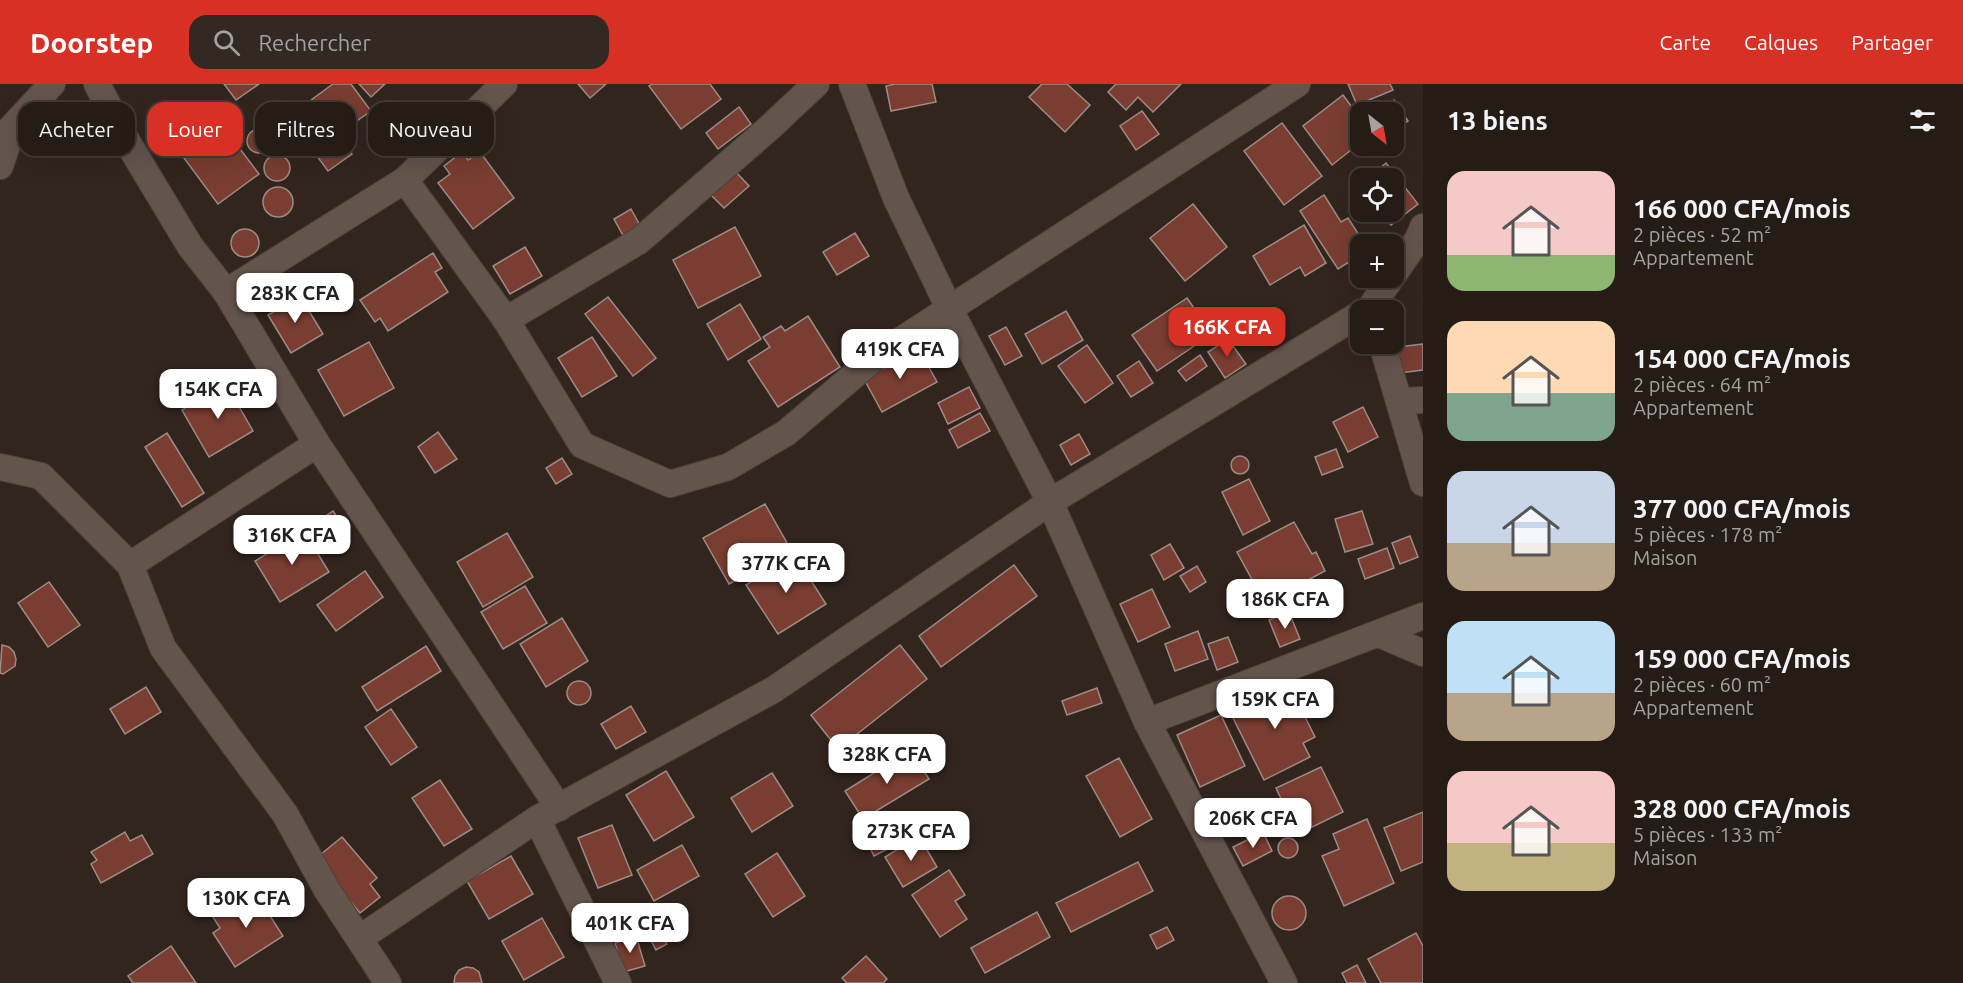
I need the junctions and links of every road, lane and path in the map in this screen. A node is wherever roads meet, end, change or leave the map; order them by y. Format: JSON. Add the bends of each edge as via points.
{"nodes":[{"id":1,"x":52,"y":84,"type":"edge"},
{"id":2,"x":98,"y":84,"type":"edge"},
{"id":3,"x":504,"y":84,"type":"edge"},
{"id":4,"x":816,"y":84,"type":"edge"},
{"id":5,"x":852,"y":84,"type":"edge"},
{"id":6,"x":1297,"y":84,"type":"edge"},
{"id":7,"x":6,"y":134,"type":"edge"},
{"id":8,"x":0,"y":166,"type":"edge"},
{"id":9,"x":405,"y":180,"type":"junction"},
{"id":10,"x":1423,"y":227,"type":"edge"},
{"id":11,"x":1404,"y":257,"type":"edge"},
{"id":12,"x":226,"y":292,"type":"junction"},
{"id":13,"x":950,"y":310,"type":"junction"},
{"id":14,"x":506,"y":320,"type":"junction"},
{"id":15,"x":1350,"y":320,"type":"edge"},
{"id":16,"x":1387,"y":354,"type":"edge"},
{"id":17,"x":1411,"y":400,"type":"edge"},
{"id":18,"x":317,"y":444,"type":"junction"},
{"id":19,"x":0,"y":467,"type":"edge"},
{"id":20,"x":1423,"y":483,"type":"edge"},
{"id":21,"x":1050,"y":502,"type":"junction"},
{"id":22,"x":130,"y":565,"type":"junction"},
{"id":23,"x":1423,"y":616,"type":"edge"},
{"id":24,"x":1379,"y":634,"type":"junction"},
{"id":25,"x":1423,"y":653,"type":"edge"},
{"id":26,"x":1147,"y":722,"type":"junction"},
{"id":27,"x":548,"y":813,"type":"junction"},
{"id":28,"x":360,"y":938,"type":"junction"},
{"id":29,"x":388,"y":983,"type":"edge"},
{"id":30,"x":618,"y":983,"type":"edge"},
{"id":31,"x":1284,"y":983,"type":"edge"}],
"edges":[{"from":1,"to":7,"type":"street"},
{"from":2,"to":12,"type":"street","via":[[125,138],[190,246]]},
{"from":3,"to":9,"type":"street"},
{"from":4,"to":14,"type":"street","via":[[639,241]]},
{"from":5,"to":13,"type":"street","via":[[896,198]]},
{"from":6,"to":13,"type":"street"},
{"from":7,"to":8,"type":"street"},
{"from":9,"to":12,"type":"street"},
{"from":9,"to":14,"type":"street"},
{"from":10,"to":11,"type":"street"},
{"from":12,"to":18,"type":"street"},
{"from":13,"to":14,"type":"street","via":[[878,355],[786,433],[728,467],[670,484],[582,445]]},
{"from":13,"to":21,"type":"street"},
{"from":15,"to":21,"type":"street"},
{"from":16,"to":17,"type":"street"},
{"from":17,"to":20,"type":"street"},
{"from":18,"to":22,"type":"street"},
{"from":18,"to":27,"type":"street"},
{"from":19,"to":22,"type":"street","via":[[41,476]]},
{"from":21,"to":26,"type":"street"},
{"from":21,"to":27,"type":"street","via":[[773,690]]},
{"from":22,"to":28,"type":"street","via":[[163,648],[285,814],[327,890]]},
{"from":23,"to":24,"type":"street"},
{"from":24,"to":25,"type":"street"},
{"from":24,"to":26,"type":"street"},
{"from":26,"to":31,"type":"street"},
{"from":27,"to":28,"type":"street"},
{"from":27,"to":30,"type":"street"},
{"from":28,"to":29,"type":"street"}]}
